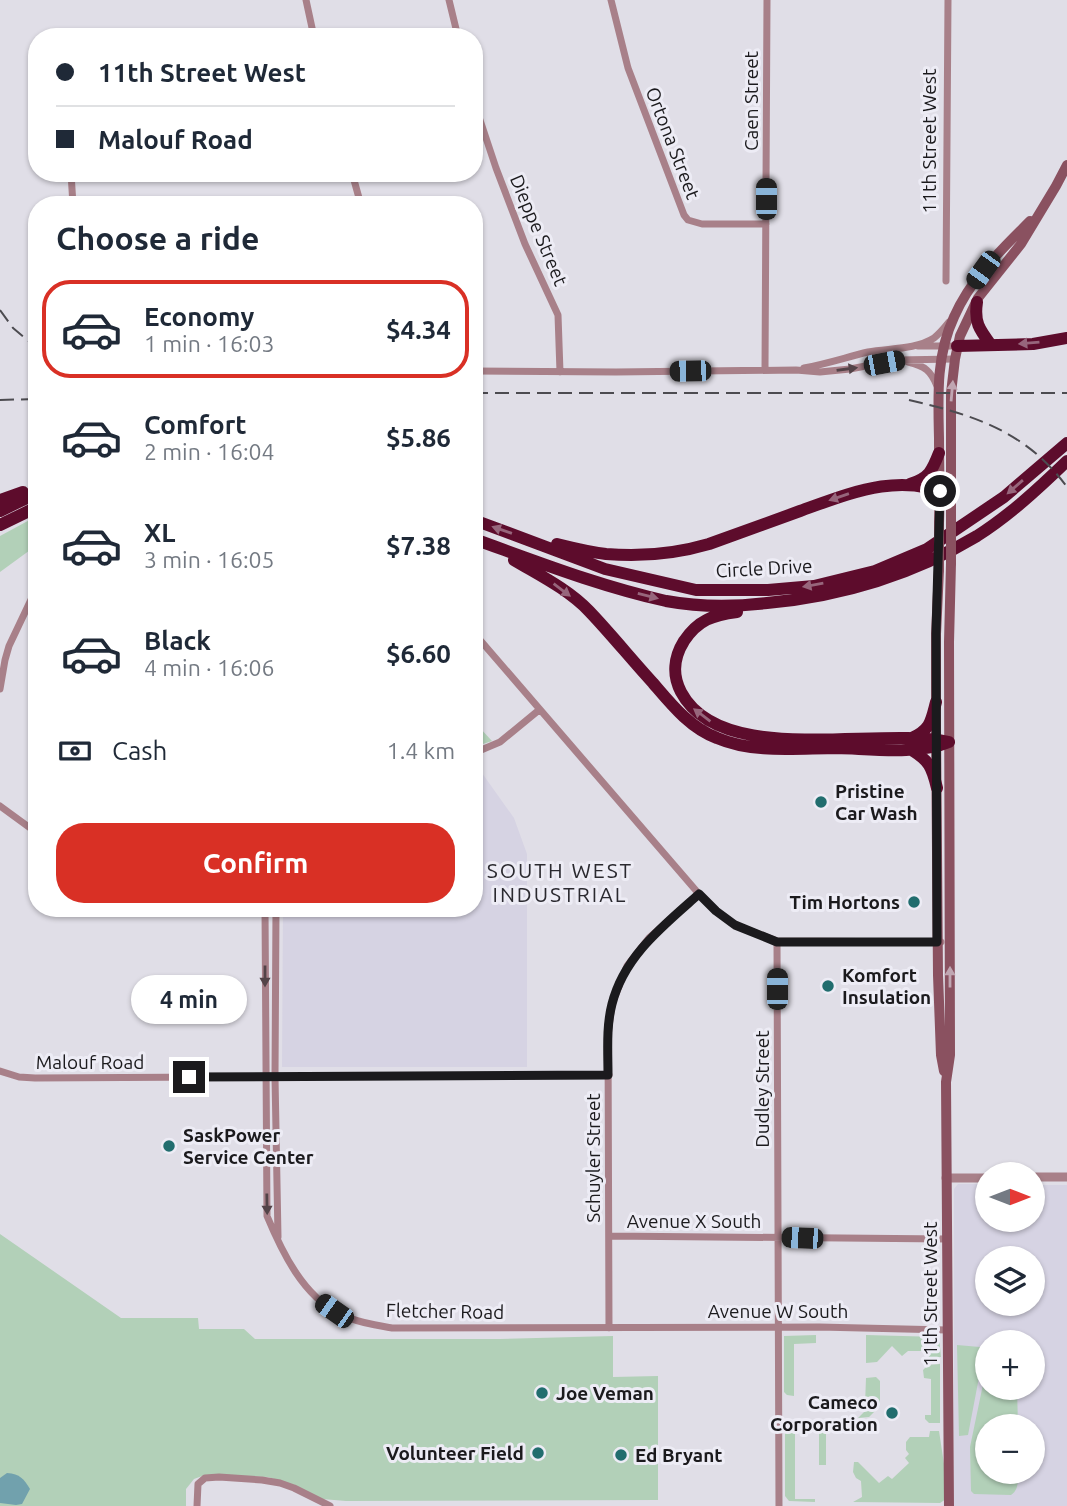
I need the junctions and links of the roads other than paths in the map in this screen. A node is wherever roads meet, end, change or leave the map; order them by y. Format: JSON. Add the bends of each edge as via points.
{"nodes":[{"id":1,"x":306,"y":0,"type":"edge"},
{"id":2,"x":449,"y":0,"type":"edge"},
{"id":3,"x":611,"y":0,"type":"edge"},
{"id":4,"x":767,"y":0,"type":"edge"},
{"id":5,"x":948,"y":0,"type":"edge"},
{"id":6,"x":312,"y":28,"type":"edge"},
{"id":7,"x":456,"y":28,"type":"edge"},
{"id":8,"x":483,"y":129,"type":"edge"},
{"id":9,"x":1067,"y":165,"type":"edge"},
{"id":10,"x":1041,"y":211,"type":"junction"},
{"id":11,"x":766,"y":224,"type":"junction"},
{"id":12,"x":946,"y":281,"type":"dead end"},
{"id":13,"x":977,"y":302,"type":"junction"},
{"id":14,"x":954,"y":316,"type":"junction"},
{"id":15,"x":1067,"y":338,"type":"edge"},
{"id":16,"x":991,"y":345,"type":"junction"},
{"id":17,"x":911,"y":346,"type":"junction"},
{"id":18,"x":943,"y":347,"type":"junction"},
{"id":19,"x":956,"y":353,"type":"junction"},
{"id":20,"x":941,"y":359,"type":"junction"},
{"id":21,"x":897,"y":360,"type":"junction"},
{"id":22,"x":765,"y":370,"type":"junction"},
{"id":23,"x":796,"y":370,"type":"junction"},
{"id":24,"x":483,"y":372,"type":"edge"},
{"id":25,"x":560,"y":372,"type":"junction"},
{"id":26,"x":938,"y":389,"type":"junction"},
{"id":27,"x":1067,"y":443,"type":"edge"},
{"id":28,"x":939,"y":453,"type":"junction"},
{"id":29,"x":1067,"y":461,"type":"edge"},
{"id":30,"x":906,"y":485,"type":"junction"},
{"id":31,"x":28,"y":490,"type":"edge"},
{"id":32,"x":945,"y":493,"type":"junction"},
{"id":33,"x":28,"y":498,"type":"edge"},
{"id":34,"x":0,"y":500,"type":"edge"},
{"id":35,"x":28,"y":511,"type":"edge"},
{"id":36,"x":0,"y":512,"type":"edge"},
{"id":37,"x":483,"y":523,"type":"edge"},
{"id":38,"x":0,"y":525,"type":"edge"},
{"id":39,"x":529,"y":540,"type":"junction"},
{"id":40,"x":483,"y":542,"type":"edge"},
{"id":41,"x":483,"y":542,"type":"edge"},
{"id":42,"x":789,"y":601,"type":"junction"},
{"id":43,"x":28,"y":612,"type":"edge"},
{"id":44,"x":483,"y":645,"type":"edge"},
{"id":45,"x":0,"y":689,"type":"edge"},
{"id":46,"x":936,"y":702,"type":"junction"},
{"id":47,"x":539,"y":710,"type":"junction"},
{"id":48,"x":911,"y":743,"type":"junction"},
{"id":49,"x":941,"y":743,"type":"junction"},
{"id":50,"x":483,"y":750,"type":"edge"},
{"id":51,"x":937,"y":788,"type":"junction"},
{"id":52,"x":0,"y":806,"type":"edge"},
{"id":53,"x":28,"y":826,"type":"edge"},
{"id":54,"x":699,"y":894,"type":"junction"},
{"id":55,"x":265,"y":917,"type":"edge"},
{"id":56,"x":276,"y":917,"type":"edge"},
{"id":57,"x":777,"y":942,"type":"junction"},
{"id":58,"x":937,"y":942,"type":"junction"},
{"id":59,"x":949,"y":942,"type":"junction"},
{"id":60,"x":0,"y":1071,"type":"edge"},
{"id":61,"x":608,"y":1075,"type":"junction"},
{"id":62,"x":265,"y":1077,"type":"junction"},
{"id":63,"x":275,"y":1077,"type":"junction"},
{"id":64,"x":946,"y":1082,"type":"junction"},
{"id":65,"x":1045,"y":1177,"type":"edge"},
{"id":66,"x":1067,"y":1177,"type":"edge"},
{"id":67,"x":946,"y":1178,"type":"junction"},
{"id":68,"x":975,"y":1178,"type":"edge"},
{"id":69,"x":609,"y":1236,"type":"junction"},
{"id":70,"x":278,"y":1237,"type":"junction"},
{"id":71,"x":778,"y":1237,"type":"junction"},
{"id":72,"x":947,"y":1239,"type":"junction"},
{"id":73,"x":609,"y":1328,"type":"junction"},
{"id":74,"x":778,"y":1328,"type":"junction"},
{"id":75,"x":947,"y":1330,"type":"junction"},
{"id":76,"x":197,"y":1506,"type":"edge"},
{"id":77,"x":330,"y":1506,"type":"edge"},
{"id":78,"x":779,"y":1506,"type":"edge"},
{"id":79,"x":949,"y":1506,"type":"edge"}],
"edges":[{"from":1,"to":6,"type":"street"},
{"from":2,"to":7,"type":"street"},
{"from":3,"to":11,"type":"street","name":"Ortona Street","via":[[628,68],[684,215],[702,224]]},
{"from":4,"to":11,"type":"street","name":"Caen Street"},
{"from":5,"to":12,"type":"street","name":"11th Street West"},
{"from":8,"to":25,"type":"street","name":"Dieppe Street","via":[[525,244],[558,315]]},
{"from":9,"to":10,"type":"main road","name":"11th Street West"},
{"from":10,"to":13,"type":"main road","name":"11th Street West"},
{"from":10,"to":14,"type":"main road","name":"11th Street West","via":[[983,270]]},
{"from":11,"to":22,"type":"street","name":"Caen Street"},
{"from":13,"to":16,"type":"highway","via":[[975,318]]},
{"from":13,"to":19,"type":"main road","name":"11th Street West"},
{"from":14,"to":17,"type":"street","via":[[934,338]]},
{"from":14,"to":18,"type":"main road","name":"11th Street West"},
{"from":15,"to":16,"type":"highway","one_way":true},
{"from":16,"to":19,"type":"highway"},
{"from":17,"to":18,"type":"street"},
{"from":17,"to":23,"type":"street"},
{"from":18,"to":19,"type":"street"},
{"from":18,"to":20,"type":"main road","name":"11th Street West"},
{"from":19,"to":20,"type":"street"},
{"from":32,"to":19,"type":"main road","name":"11th Street West","one_way":true},
{"from":20,"to":21,"type":"street"},
{"from":20,"to":26,"type":"main road","name":"11th Street West"},
{"from":23,"to":21,"type":"street","one_way":true,"via":[[820,372]]},
{"from":21,"to":26,"type":"street","via":[[926,368]]},
{"from":22,"to":23,"type":"street"},
{"from":22,"to":25,"type":"street"},
{"from":24,"to":25,"type":"street"},
{"from":26,"to":28,"type":"main road","name":"11th Street West"},
{"from":27,"to":39,"type":"highway","name":"Circle Drive","one_way":true,"via":[[1004,497],[927,549],[875,571],[814,586],[696,590],[605,569]]},
{"from":28,"to":30,"type":"highway","via":[[932,471]]},
{"from":28,"to":32,"type":"main road","name":"11th Street West"},
{"from":29,"to":42,"type":"highway","name":"Circle Drive","via":[[1002,519],[915,568],[831,594]]},
{"from":30,"to":32,"type":"highway"},
{"from":30,"to":39,"type":"highway","one_way":true,"via":[[861,490],[687,551],[605,554]]},
{"from":31,"to":34,"type":"highway"},
{"from":32,"to":46,"type":"main road","name":"11th Street West","bridge":true,"via":[[939,523]]},
{"from":32,"to":49,"type":"main road","name":"11th Street West","bridge":true,"via":[[951,516],[951,563]]},
{"from":33,"to":36,"type":"highway"},
{"from":35,"to":38,"type":"highway"},
{"from":39,"to":37,"type":"highway","name":"Circle Drive","one_way":true},
{"from":40,"to":42,"type":"highway","name":"Circle Drive","one_way":true,"via":[[582,579],[667,601],[703,606]]},
{"from":41,"to":48,"type":"highway","one_way":true,"via":[[553,583],[587,609],[680,713],[717,739],[779,749]]},
{"from":48,"to":42,"type":"highway","one_way":true,"via":[[748,735],[722,727],[692,707],[681,693],[675,673],[678,651],[692,630],[723,614]]},
{"from":43,"to":45,"type":"street","via":[[9,646]]},
{"from":44,"to":47,"type":"street"},
{"from":46,"to":48,"type":"highway","via":[[929,727]]},
{"from":46,"to":49,"type":"main road","name":"11th Street West"},
{"from":47,"to":50,"type":"street","via":[[500,743]]},
{"from":47,"to":54,"type":"street"},
{"from":48,"to":49,"type":"highway"},
{"from":48,"to":51,"type":"highway","via":[[929,764]]},
{"from":49,"to":51,"type":"main road","name":"11th Street West"},
{"from":49,"to":59,"type":"main road","name":"11th Street West"},
{"from":51,"to":58,"type":"main road","name":"11th Street West"},
{"from":52,"to":53,"type":"street"},
{"from":54,"to":57,"type":"street","via":[[735,925]]},
{"from":54,"to":61,"type":"street","name":"Schuyler Street","via":[[649,938],[627,966],[612,1004]]},
{"from":55,"to":62,"type":"street","name":"Fletcher Road","one_way":true},
{"from":56,"to":63,"type":"street","name":"Fletcher Road"},
{"from":57,"to":58,"type":"street"},
{"from":57,"to":71,"type":"street","name":"Dudley Street"},
{"from":58,"to":59,"type":"street"},
{"from":58,"to":64,"type":"main road","name":"11th Street West"},
{"from":64,"to":59,"type":"main road","name":"11th Street West","one_way":true},
{"from":60,"to":62,"type":"street","name":"Malouf Road","via":[[36,1078]]},
{"from":61,"to":63,"type":"street","name":"Malouf Road"},
{"from":61,"to":69,"type":"street","name":"Schuyler Street"},
{"from":62,"to":63,"type":"street","name":"Malouf Road"},
{"from":62,"to":70,"type":"street","name":"Fletcher Road","one_way":true,"via":[[267,1216]]},
{"from":63,"to":70,"type":"street","name":"Fletcher Road"},
{"from":64,"to":67,"type":"main road","name":"11th Street West"},
{"from":65,"to":66,"type":"street"},
{"from":67,"to":68,"type":"street"},
{"from":67,"to":72,"type":"main road","name":"11th Street West"},
{"from":69,"to":71,"type":"street","name":"Avenue X South"},
{"from":69,"to":73,"type":"street","name":"Schuyler Street"},
{"from":70,"to":73,"type":"street","name":"Fletcher Road","via":[[300,1280],[317,1298],[339,1314],[364,1323],[392,1328]]},
{"from":71,"to":72,"type":"street","name":"Avenue X South"},
{"from":71,"to":74,"type":"street","name":"Dudley Street"},
{"from":72,"to":75,"type":"main road","name":"11th Street West"},
{"from":73,"to":74,"type":"street","name":"Avenue W South"},
{"from":74,"to":75,"type":"street","name":"Avenue W South"},
{"from":74,"to":78,"type":"street","name":"Dudley Street"},
{"from":75,"to":79,"type":"main road","name":"11th Street West"},
{"from":76,"to":77,"type":"street","via":[[198,1484],[219,1477],[280,1483]]}]}
